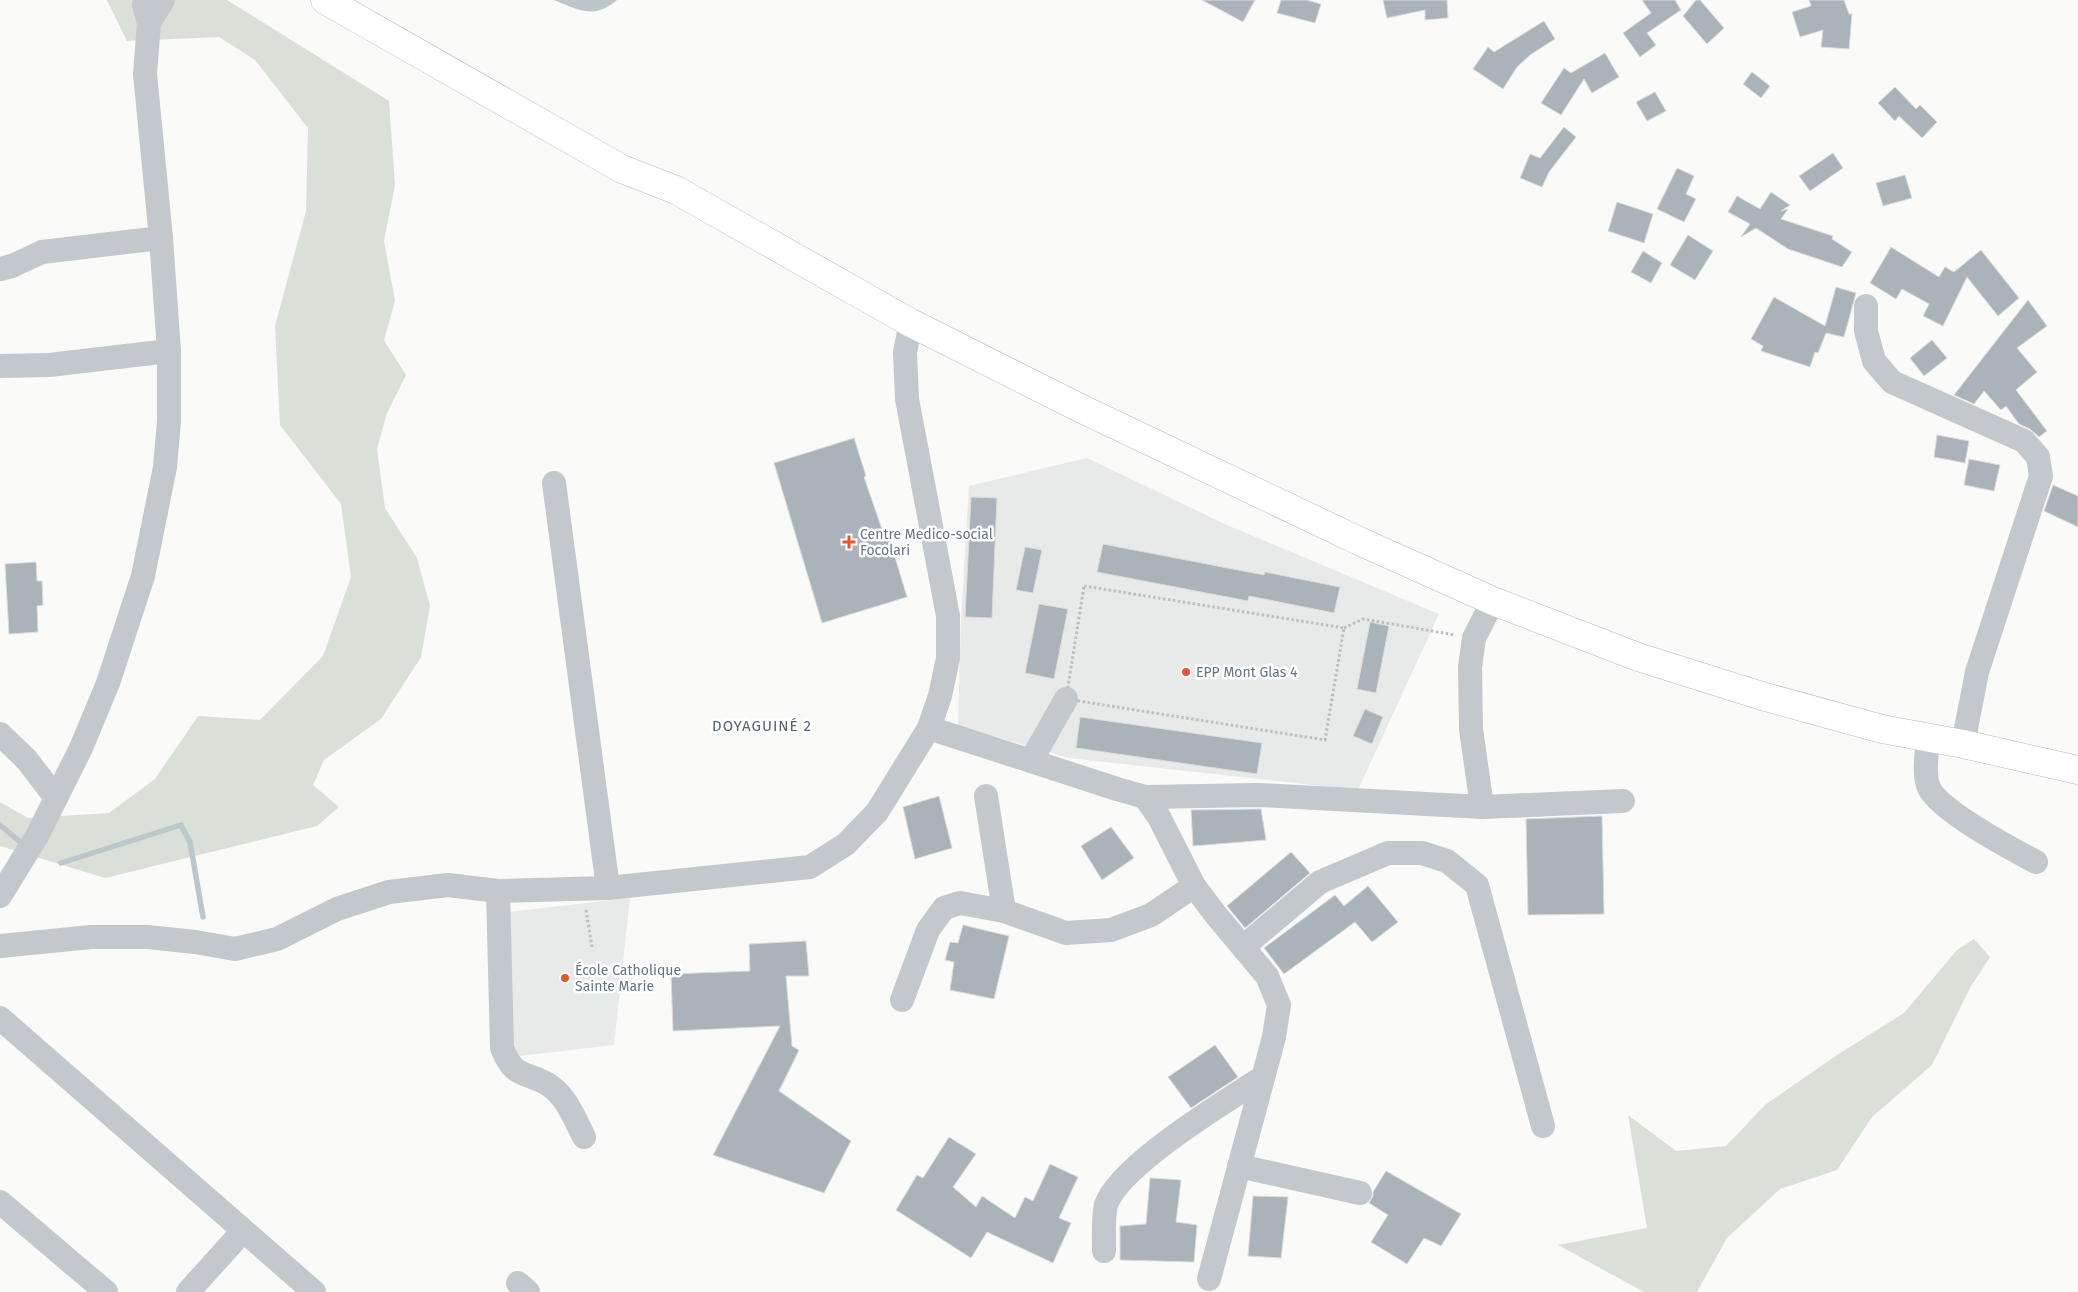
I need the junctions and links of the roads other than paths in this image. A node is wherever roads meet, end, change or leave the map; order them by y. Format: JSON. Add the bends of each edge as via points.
{"nodes":[{"id":1,"x":145,"y":0,"type":"edge"},
{"id":2,"x":164,"y":0,"type":"edge"},
{"id":3,"x":325,"y":0,"type":"edge"},
{"id":4,"x":359,"y":0,"type":"edge"},
{"id":5,"x":149,"y":23,"type":"junction"},
{"id":6,"x":676,"y":190,"type":"junction"},
{"id":7,"x":161,"y":238,"type":"junction"},
{"id":8,"x":0,"y":269,"type":"edge"},
{"id":9,"x":1866,"y":306,"type":"dead end"},
{"id":10,"x":911,"y":323,"type":"junction"},
{"id":11,"x":169,"y":351,"type":"junction"},
{"id":12,"x":0,"y":366,"type":"edge"},
{"id":13,"x":554,"y":483,"type":"dead end"},
{"id":14,"x":1493,"y":601,"type":"junction"},
{"id":15,"x":1066,"y":699,"type":"road end"},
{"id":16,"x":930,"y":728,"type":"junction"},
{"id":17,"x":0,"y":734,"type":"edge"},
{"id":18,"x":1928,"y":738,"type":"junction"},
{"id":19,"x":1963,"y":744,"type":"junction"},
{"id":20,"x":1031,"y":760,"type":"junction"},
{"id":21,"x":2078,"y":770,"type":"edge"},
{"id":22,"x":986,"y":796,"type":"dead end"},
{"id":23,"x":1145,"y":796,"type":"junction"},
{"id":24,"x":56,"y":798,"type":"junction"},
{"id":25,"x":1623,"y":801,"type":"dead end"},
{"id":26,"x":1482,"y":807,"type":"junction"},
{"id":27,"x":2036,"y":862,"type":"dead end"},
{"id":28,"x":1194,"y":886,"type":"junction"},
{"id":29,"x":608,"y":888,"type":"junction"},
{"id":30,"x":498,"y":891,"type":"junction"},
{"id":31,"x":0,"y":896,"type":"edge"},
{"id":32,"x":1004,"y":911,"type":"junction"},
{"id":33,"x":0,"y":946,"type":"edge"},
{"id":34,"x":1244,"y":947,"type":"junction"},
{"id":35,"x":902,"y":1000,"type":"dead end"},
{"id":36,"x":0,"y":1018,"type":"edge"},
{"id":37,"x":1263,"y":1076,"type":"junction"},
{"id":38,"x":1543,"y":1126,"type":"dead end"},
{"id":39,"x":584,"y":1137,"type":"dead end"},
{"id":40,"x":1239,"y":1166,"type":"junction"},
{"id":41,"x":1360,"y":1193,"type":"dead end"},
{"id":42,"x":0,"y":1202,"type":"edge"},
{"id":43,"x":243,"y":1231,"type":"junction"},
{"id":44,"x":1104,"y":1251,"type":"dead end"},
{"id":45,"x":1209,"y":1279,"type":"dead end"},
{"id":46,"x":106,"y":1292,"type":"edge"},
{"id":47,"x":188,"y":1292,"type":"edge"},
{"id":48,"x":314,"y":1292,"type":"edge"}],
"edges":[{"from":1,"to":5,"type":"street"},
{"from":2,"to":5,"type":"street"},
{"from":3,"to":6,"type":"main road","via":[[622,169]]},
{"from":4,"to":6,"type":"main road","via":[[632,153]]},
{"from":5,"to":7,"type":"street","via":[[145,74]]},
{"from":6,"to":10,"type":"main road"},
{"from":7,"to":8,"type":"street","via":[[42,252]]},
{"from":7,"to":11,"type":"street"},
{"from":9,"to":19,"type":"street","via":[[1866,331],[1874,361],[1892,382],[2024,441],[2038,457],[2041,476],[1977,672]]},
{"from":10,"to":14,"type":"main road","via":[[1080,408]]},
{"from":10,"to":16,"type":"street","via":[[905,352],[907,399],[948,616],[948,658]]},
{"from":11,"to":12,"type":"street","via":[[48,365]]},
{"from":11,"to":24,"type":"street","via":[[165,467],[143,576],[108,682]]},
{"from":13,"to":29,"type":"street"},
{"from":14,"to":18,"type":"main road","via":[[1638,657],[1733,687],[1882,730]]},
{"from":14,"to":26,"type":"street","via":[[1474,638],[1470,667],[1471,729]]},
{"from":15,"to":20,"type":"street"},
{"from":16,"to":20,"type":"street"},
{"from":16,"to":29,"type":"street","via":[[877,812],[846,844],[810,867]]},
{"from":17,"to":24,"type":"street","via":[[27,760]]},
{"from":18,"to":19,"type":"main road"},
{"from":18,"to":27,"type":"street","via":[[1929,788],[1944,805],[1983,832]]},
{"from":19,"to":21,"type":"main road"},
{"from":20,"to":23,"type":"street"},
{"from":22,"to":32,"type":"street"},
{"from":23,"to":26,"type":"street","via":[[1259,794]]},
{"from":23,"to":28,"type":"street"},
{"from":24,"to":31,"type":"street"},
{"from":25,"to":26,"type":"street"},
{"from":28,"to":32,"type":"street","via":[[1151,915],[1111,930],[1066,933]]},
{"from":28,"to":34,"type":"street"},
{"from":29,"to":30,"type":"street"},
{"from":30,"to":33,"type":"street","via":[[448,885],[389,892],[337,909],[277,939],[235,949],[148,937],[91,937]]},
{"from":30,"to":39,"type":"street","via":[[502,1048],[509,1064],[524,1076],[549,1085],[563,1099]]},
{"from":32,"to":35,"type":"street","via":[[960,903],[944,908],[928,930]]},
{"from":34,"to":37,"type":"street","via":[[1267,976],[1278,1005],[1274,1037]]},
{"from":34,"to":38,"type":"street","via":[[1320,882],[1388,852],[1422,853],[1447,861],[1478,885]]},
{"from":36,"to":43,"type":"street"},
{"from":37,"to":40,"type":"street"},
{"from":37,"to":44,"type":"street","via":[[1149,1154],[1120,1182],[1106,1205]]},
{"from":40,"to":41,"type":"street"},
{"from":40,"to":45,"type":"street"},
{"from":42,"to":46,"type":"street"},
{"from":43,"to":47,"type":"street"},
{"from":43,"to":48,"type":"street"}]}
